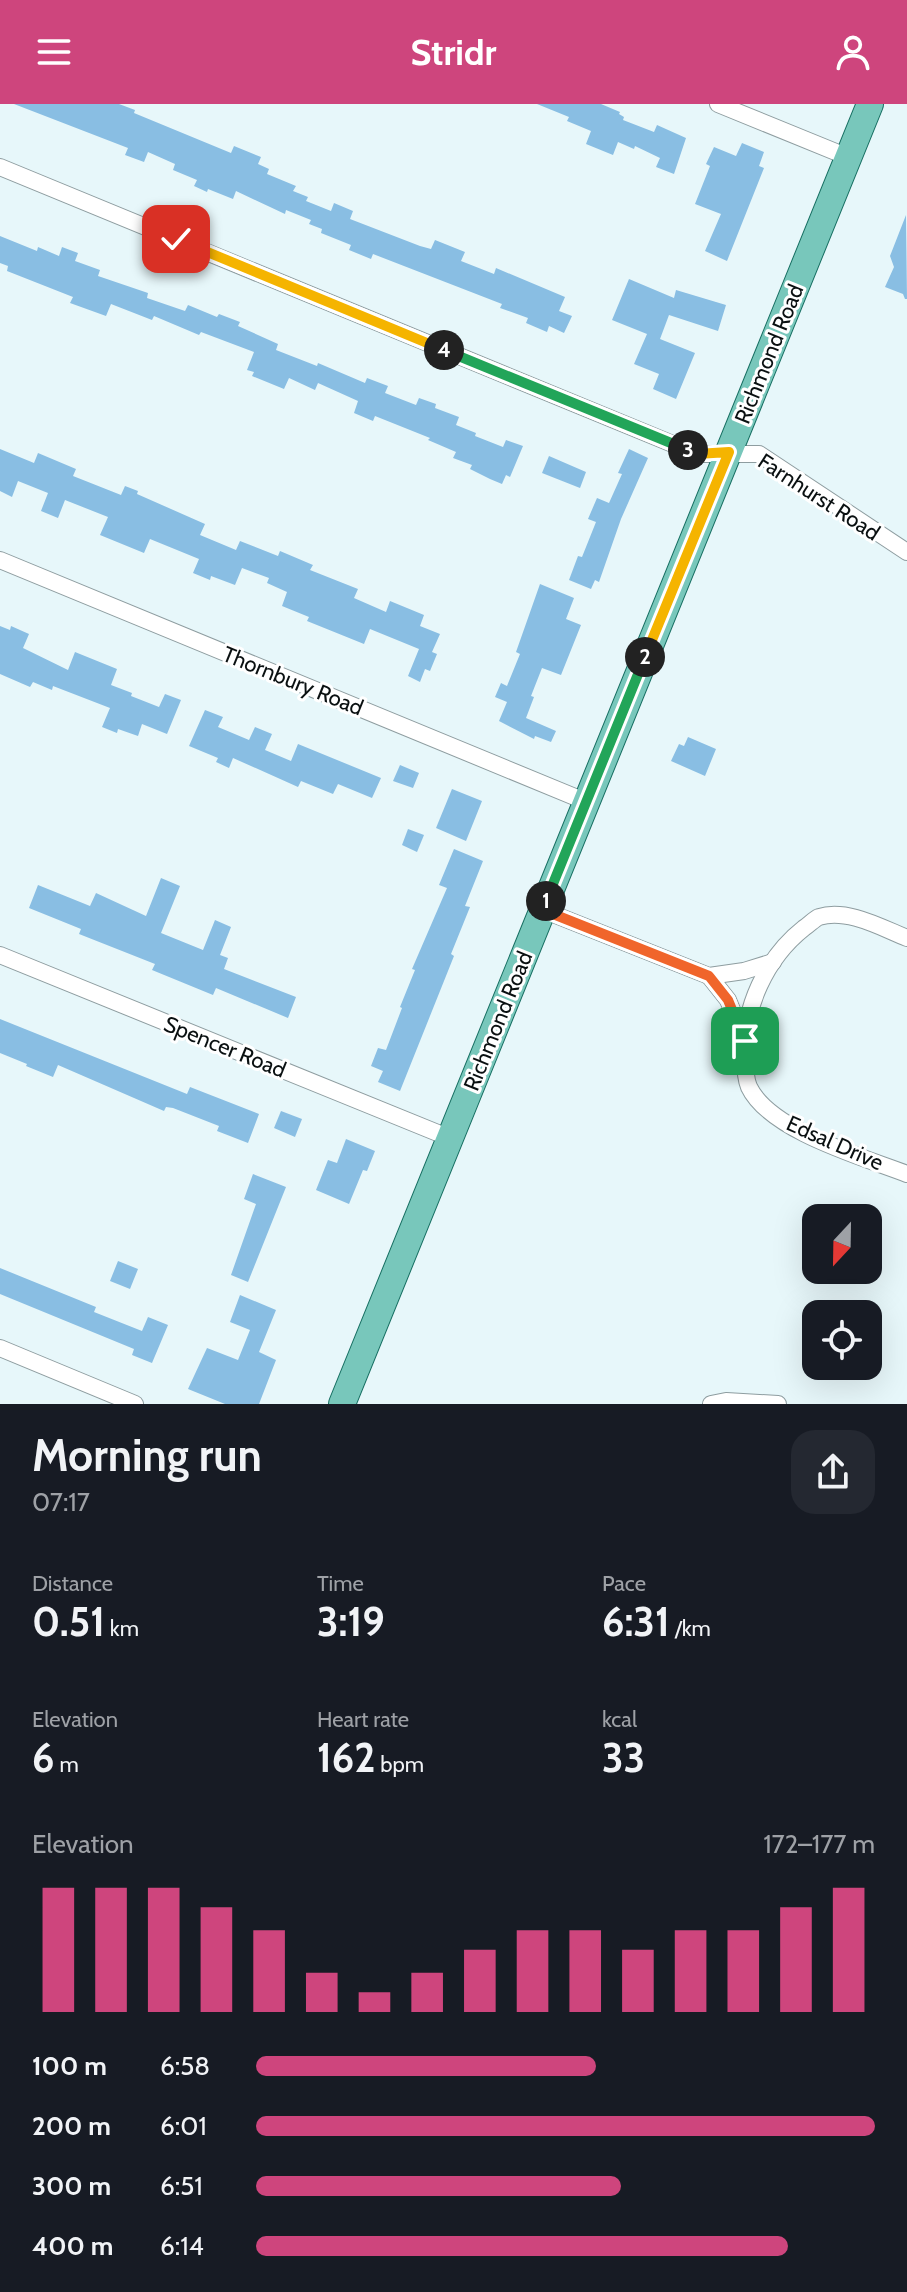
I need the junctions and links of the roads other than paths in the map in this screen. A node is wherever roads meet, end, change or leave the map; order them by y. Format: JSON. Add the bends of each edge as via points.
{"nodes":[{"id":1,"x":718,"y":104,"type":"edge"},
{"id":2,"x":870,"y":104,"type":"edge"},
{"id":3,"x":848,"y":157,"type":"junction"},
{"id":4,"x":0,"y":167,"type":"edge"},
{"id":5,"x":729,"y":452,"type":"junction"},
{"id":6,"x":907,"y":552,"type":"edge"},
{"id":7,"x":0,"y":560,"type":"edge"},
{"id":8,"x":587,"y":802,"type":"junction"},
{"id":9,"x":543,"y":910,"type":"junction"},
{"id":10,"x":907,"y":938,"type":"edge"},
{"id":11,"x":0,"y":955,"type":"edge"},
{"id":12,"x":773,"y":962,"type":"junction"},
{"id":13,"x":709,"y":976,"type":"junction"},
{"id":14,"x":745,"y":1041,"type":"junction"},
{"id":15,"x":450,"y":1138,"type":"junction"},
{"id":16,"x":907,"y":1174,"type":"edge"},
{"id":17,"x":0,"y":1348,"type":"edge"},
{"id":18,"x":135,"y":1404,"type":"edge"},
{"id":19,"x":342,"y":1404,"type":"edge"},
{"id":20,"x":711,"y":1404,"type":"edge"},
{"id":21,"x":778,"y":1404,"type":"edge"}],
"edges":[{"from":1,"to":3,"type":"street"},
{"from":2,"to":3,"type":"main road","name":"Richmond Road"},
{"from":3,"to":5,"type":"main road","name":"Richmond Road"},
{"from":4,"to":5,"type":"street","name":"Farnhurst Road","via":[[697,454]]},
{"from":5,"to":6,"type":"street","name":"Farnhurst Road","via":[[759,454]]},
{"from":5,"to":8,"type":"main road","name":"Richmond Road"},
{"from":7,"to":8,"type":"street","name":"Thornbury Road"},
{"from":8,"to":9,"type":"main road","name":"Richmond Road"},
{"from":9,"to":13,"type":"street"},
{"from":9,"to":15,"type":"main road","name":"Richmond Road"},
{"from":10,"to":12,"type":"street","name":"Edsal Drive","via":[[859,919],[818,917]]},
{"from":11,"to":15,"type":"street","name":"Spencer Road"},
{"from":12,"to":13,"type":"street"},
{"from":12,"to":14,"type":"street","name":"Edsal Drive","via":[[758,989]]},
{"from":13,"to":14,"type":"street","via":[[728,1000]]},
{"from":14,"to":16,"type":"street","name":"Edsal Drive","via":[[749,1087],[774,1115],[795,1130]]},
{"from":15,"to":19,"type":"main road","name":"Richmond Road"},
{"from":17,"to":18,"type":"street"},
{"from":20,"to":21,"type":"street"}]}
